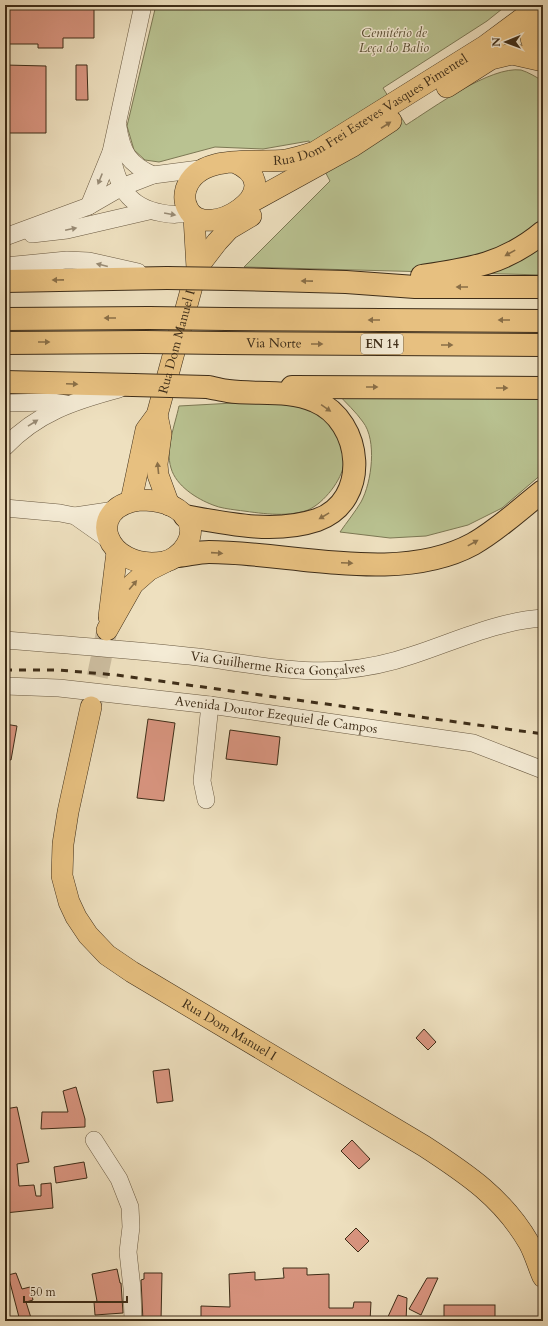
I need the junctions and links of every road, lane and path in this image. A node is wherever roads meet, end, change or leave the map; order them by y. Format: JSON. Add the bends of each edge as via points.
{"nodes":[{"id":1,"x":143,"y":5,"type":"edge"},
{"id":2,"x":540,"y":5,"type":"edge"},
{"id":3,"x":543,"y":61,"type":"edge"},
{"id":4,"x":117,"y":121,"type":"junction"},
{"id":5,"x":353,"y":146,"type":"junction"},
{"id":6,"x":111,"y":152,"type":"junction"},
{"id":7,"x":234,"y":162,"type":"junction"},
{"id":8,"x":208,"y":168,"type":"junction"},
{"id":9,"x":153,"y":175,"type":"junction"},
{"id":10,"x":122,"y":188,"type":"junction"},
{"id":11,"x":89,"y":206,"type":"junction"},
{"id":12,"x":238,"y":210,"type":"junction"},
{"id":13,"x":149,"y":211,"type":"junction"},
{"id":14,"x":192,"y":215,"type":"junction"},
{"id":15,"x":543,"y":232,"type":"edge"},
{"id":16,"x":5,"y":237,"type":"edge"},
{"id":17,"x":201,"y":264,"type":"junction"},
{"id":18,"x":5,"y":266,"type":"edge"},
{"id":19,"x":167,"y":278,"type":"junction"},
{"id":20,"x":5,"y":281,"type":"edge"},
{"id":21,"x":346,"y":282,"type":"junction"},
{"id":22,"x":543,"y":287,"type":"edge"},
{"id":23,"x":5,"y":319,"type":"edge"},
{"id":24,"x":543,"y":321,"type":"edge"},
{"id":25,"x":5,"y":343,"type":"edge"},
{"id":26,"x":543,"y":345,"type":"edge"},
{"id":27,"x":5,"y":382,"type":"edge"},
{"id":28,"x":133,"y":385,"type":"junction"},
{"id":29,"x":207,"y":387,"type":"junction"},
{"id":30,"x":543,"y":388,"type":"edge"},
{"id":31,"x":5,"y":402,"type":"edge"},
{"id":32,"x":66,"y":404,"type":"junction"},
{"id":33,"x":157,"y":415,"type":"junction"},
{"id":34,"x":5,"y":447,"type":"edge"},
{"id":35,"x":543,"y":491,"type":"edge"},
{"id":36,"x":123,"y":505,"type":"junction"},
{"id":37,"x":5,"y":508,"type":"edge"},
{"id":38,"x":177,"y":510,"type":"junction"},
{"id":39,"x":75,"y":516,"type":"junction"},
{"id":40,"x":113,"y":546,"type":"junction"},
{"id":41,"x":172,"y":559,"type":"junction"},
{"id":42,"x":543,"y":618,"type":"edge"},
{"id":43,"x":5,"y":640,"type":"edge"},
{"id":44,"x":5,"y":686,"type":"edge"},
{"id":45,"x":210,"y":705,"type":"junction"},
{"id":46,"x":91,"y":707,"type":"tunnel mouth"},
{"id":47,"x":543,"y":770,"type":"edge"},
{"id":48,"x":206,"y":800,"type":"dead end"},
{"id":49,"x":94,"y":1140,"type":"dead end"},
{"id":50,"x":543,"y":1278,"type":"edge"},
{"id":51,"x":133,"y":1321,"type":"edge"}],
"edges":[{"from":1,"to":4,"type":"street"},
{"from":2,"to":3,"type":"main road","via":[[532,19],[530,34],[534,49]]},
{"from":2,"to":7,"type":"main road","name":"Rua Dom Frei Esteves Vasques Pimentel","via":[[485,46],[315,152],[285,160]]},
{"from":5,"to":3,"type":"main road","name":"Rua Dom Frei Esteves Vasques Pimentel","one_way":true,"via":[[491,59],[512,54]]},
{"from":4,"to":6,"type":"street"},
{"from":4,"to":9,"type":"street","via":[[121,144],[130,161]]},
{"from":5,"to":12,"type":"main road","name":"Rua Dom Frei Esteves Vasques Pimentel"},
{"from":5,"to":17,"type":"main road","name":"Rua Dom Frei Esteves Vasques Pimentel","via":[[326,170],[229,229]]},
{"from":6,"to":10,"type":"street","via":[[114,172]]},
{"from":6,"to":11,"type":"street","one_way":true},
{"from":7,"to":8,"type":"main road","via":[[216,164]]},
{"from":7,"to":12,"type":"main road","via":[[251,171],[255,188],[252,197]]},
{"from":8,"to":9,"type":"street"},
{"from":8,"to":14,"type":"main road","via":[[193,178],[184,194],[185,204]]},
{"from":9,"to":10,"type":"street"},
{"from":10,"to":11,"type":"street"},
{"from":10,"to":13,"type":"street","via":[[133,202]]},
{"from":11,"to":16,"type":"street"},
{"from":12,"to":14,"type":"main road","via":[[214,221]]},
{"from":12,"to":17,"type":"main road","name":"Rua Dom Manuel I","via":[[208,242]]},
{"from":13,"to":14,"type":"street","one_way":true,"via":[[178,216]]},
{"from":16,"to":13,"type":"street","one_way":true,"via":[[67,230]]},
{"from":14,"to":17,"type":"main road","name":"Rua Dom Manuel I"},
{"from":15,"to":21,"type":"highway","one_way":true,"via":[[510,254],[476,268],[416,277]]},
{"from":17,"to":33,"type":"main road","name":"Rua Dom Manuel I"},
{"from":19,"to":18,"type":"street","one_way":true,"via":[[89,261],[53,260]]},
{"from":19,"to":20,"type":"highway","one_way":true},
{"from":21,"to":19,"type":"highway","one_way":true,"bridge":true},
{"from":22,"to":21,"type":"highway","one_way":true,"via":[[415,287]]},
{"from":24,"to":23,"type":"highway","name":"Via Norte","number":"EN 14","one_way":true,"bridge":true},
{"from":25,"to":26,"type":"highway","name":"Via Norte","number":"EN 14","one_way":true,"bridge":true},
{"from":27,"to":28,"type":"highway","one_way":true},
{"from":28,"to":29,"type":"highway","bridge":true},
{"from":28,"to":32,"type":"street"},
{"from":29,"to":30,"type":"highway","one_way":true},
{"from":29,"to":38,"type":"highway","one_way":true,"via":[[227,391],[301,396],[328,408],[342,422],[350,439],[355,454],[355,474],[344,501],[333,510],[319,519],[288,527],[266,527]]},
{"from":31,"to":32,"type":"street"},
{"from":34,"to":32,"type":"street","one_way":true,"via":[[30,424]]},
{"from":33,"to":36,"type":"main road","name":"Rua Dom Manuel I","via":[[146,430]]},
{"from":38,"to":33,"type":"main road","name":"Rua Dom Manuel I","one_way":true,"via":[[158,475],[161,434]]},
{"from":41,"to":35,"type":"highway","one_way":true,"via":[[208,552],[371,564],[403,563],[434,558],[472,544],[490,533]]},
{"from":36,"to":38,"type":"main road","via":[[148,500]]},
{"from":36,"to":39,"type":"street"},
{"from":36,"to":40,"type":"main road","via":[[108,522]]},
{"from":37,"to":39,"type":"street"},
{"from":38,"to":41,"type":"main road","via":[[190,527],[189,539]]},
{"from":39,"to":40,"type":"street"},
{"from":40,"to":41,"type":"main road","via":[[140,561]]},
{"from":40,"to":41,"type":"main road","one_way":true,"via":[[107,630],[133,584],[149,570]]},
{"from":42,"to":43,"type":"street","name":"Via Guilherme Ricca Gonçalves","via":[[499,624],[412,656],[341,670],[309,670],[122,648]]},
{"from":44,"to":45,"type":"street","name":"Avenida Doutor Ezequiel de Campos","via":[[59,688]]},
{"from":45,"to":47,"type":"street","name":"Avenida Doutor Ezequiel de Campos","via":[[473,742]]},
{"from":45,"to":48,"type":"street","via":[[202,781]]},
{"from":46,"to":50,"type":"main road","name":"Rua Dom Manuel I","via":[[68,812],[62,876],[76,917],[92,940],[107,955],[132,972],[462,1170],[494,1196],[513,1220],[529,1244]]},
{"from":49,"to":51,"type":"street","via":[[119,1179],[130,1207],[128,1252]]}]}
